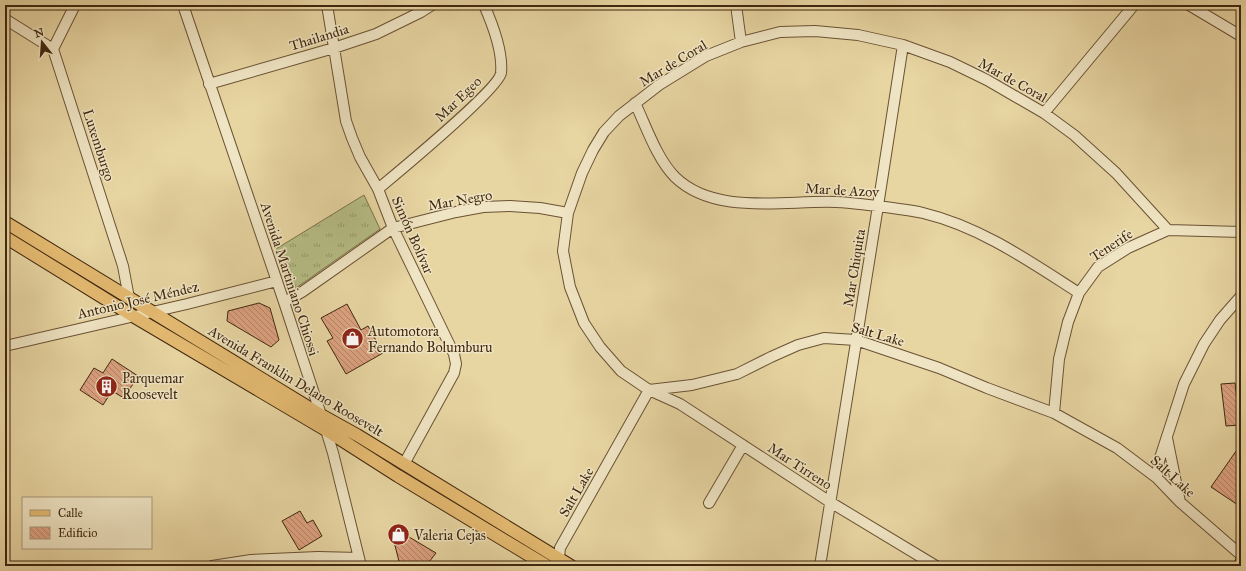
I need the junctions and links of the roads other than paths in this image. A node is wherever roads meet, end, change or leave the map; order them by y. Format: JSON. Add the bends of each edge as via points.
{"nodes":[{"id":1,"x":75,"y":5,"type":"edge"},
{"id":2,"x":182,"y":5,"type":"edge"},
{"id":3,"x":327,"y":5,"type":"edge"},
{"id":4,"x":432,"y":5,"type":"edge"},
{"id":5,"x":484,"y":5,"type":"edge"},
{"id":6,"x":736,"y":5,"type":"edge"},
{"id":7,"x":1134,"y":5,"type":"edge"},
{"id":8,"x":1189,"y":5,"type":"edge"},
{"id":9,"x":5,"y":18,"type":"edge"},
{"id":10,"x":1241,"y":36,"type":"edge"},
{"id":11,"x":741,"y":42,"type":"junction"},
{"id":12,"x":903,"y":45,"type":"junction"},
{"id":13,"x":334,"y":48,"type":"junction"},
{"id":14,"x":53,"y":49,"type":"junction"},
{"id":15,"x":209,"y":84,"type":"junction"},
{"id":16,"x":635,"y":103,"type":"junction"},
{"id":17,"x":1044,"y":113,"type":"junction"},
{"id":18,"x":378,"y":189,"type":"junction"},
{"id":19,"x":878,"y":206,"type":"junction"},
{"id":20,"x":568,"y":213,"type":"junction"},
{"id":21,"x":5,"y":222,"type":"edge"},
{"id":22,"x":393,"y":228,"type":"junction"},
{"id":23,"x":1168,"y":230,"type":"junction"},
{"id":24,"x":1241,"y":232,"type":"edge"},
{"id":25,"x":5,"y":237,"type":"edge"},
{"id":26,"x":277,"y":281,"type":"junction"},
{"id":27,"x":1079,"y":292,"type":"junction"},
{"id":28,"x":1241,"y":296,"type":"edge"},
{"id":29,"x":129,"y":298,"type":"junction"},
{"id":30,"x":284,"y":302,"type":"junction"},
{"id":31,"x":151,"y":311,"type":"junction"},
{"id":32,"x":133,"y":316,"type":"junction"},
{"id":33,"x":856,"y":340,"type":"junction"},
{"id":34,"x":5,"y":346,"type":"edge"},
{"id":35,"x":650,"y":390,"type":"junction"},
{"id":36,"x":1054,"y":413,"type":"junction"},
{"id":37,"x":321,"y":415,"type":"junction"},
{"id":38,"x":326,"y":430,"type":"junction"},
{"id":39,"x":1167,"y":436,"type":"junction"},
{"id":40,"x":744,"y":446,"type":"junction"},
{"id":41,"x":1159,"y":461,"type":"junction"},
{"id":42,"x":1173,"y":463,"type":"junction"},
{"id":43,"x":404,"y":464,"type":"junction"},
{"id":44,"x":1157,"y":478,"type":"junction"},
{"id":45,"x":830,"y":502,"type":"junction"},
{"id":46,"x":1180,"y":502,"type":"junction"},
{"id":47,"x":709,"y":503,"type":"dead end"},
{"id":48,"x":1241,"y":555,"type":"edge"},
{"id":49,"x":1241,"y":561,"type":"edge"},
{"id":50,"x":360,"y":562,"type":"edge"},
{"id":51,"x":558,"y":562,"type":"edge"},
{"id":52,"x":212,"y":566,"type":"edge"},
{"id":53,"x":547,"y":566,"type":"edge"},
{"id":54,"x":571,"y":566,"type":"edge"},
{"id":55,"x":820,"y":566,"type":"edge"},
{"id":56,"x":936,"y":566,"type":"edge"},
{"id":57,"x":1238,"y":566,"type":"edge"}],
"edges":[{"from":1,"to":14,"type":"street"},
{"from":2,"to":15,"type":"street","name":"Avenida Martiniano Chiossi"},
{"from":3,"to":13,"type":"street","name":"Simón Bolívar"},
{"from":4,"to":13,"type":"street","name":"Thailandia","via":[[376,34]]},
{"from":5,"to":18,"type":"street","name":"Mar Egeo","via":[[501,58],[501,74],[454,124]]},
{"from":6,"to":11,"type":"street"},
{"from":7,"to":17,"type":"street"},
{"from":8,"to":10,"type":"street"},
{"from":9,"to":14,"type":"street"},
{"from":11,"to":12,"type":"street","name":"Mar de Coral","via":[[780,32],[815,31],[858,35]]},
{"from":11,"to":16,"type":"street","name":"Mar de Coral","via":[[706,56]]},
{"from":12,"to":17,"type":"street","name":"Mar de Coral","via":[[950,62]]},
{"from":12,"to":19,"type":"street","name":"Mar Chiquita"},
{"from":13,"to":15,"type":"street","name":"Thailandia"},
{"from":13,"to":18,"type":"street","name":"Simón Bolívar","via":[[346,121],[360,157]]},
{"from":14,"to":29,"type":"street","name":"Luxemburgo","via":[[123,266]]},
{"from":15,"to":26,"type":"street","name":"Avenida Martiniano Chiossi"},
{"from":16,"to":19,"type":"street","name":"Mar de Azov","via":[[662,162],[676,178],[699,194],[758,204],[836,202]]},
{"from":16,"to":20,"type":"street","name":"Mar de Coral","via":[[618,116],[593,150]]},
{"from":17,"to":23,"type":"street","name":"Mar de Coral","via":[[1116,173]]},
{"from":18,"to":22,"type":"street","name":"Simón Bolívar"},
{"from":19,"to":27,"type":"street","name":"Mar de Azov","via":[[923,213],[966,227],[1003,245]]},
{"from":19,"to":33,"type":"street","name":"Mar Chiquita"},
{"from":20,"to":22,"type":"street","name":"Mar Negro","via":[[540,208],[483,207]]},
{"from":20,"to":35,"type":"street","name":"Mar de Coral","via":[[563,251],[570,287],[584,323],[621,371]]},
{"from":21,"to":29,"type":"main road","name":"Avenida Franklin Delano Roosevelt"},
{"from":22,"to":30,"type":"street","name":"Mar Negro"},
{"from":22,"to":43,"type":"street","name":"Simón Bolívar","via":[[454,354],[456,364],[454,373]]},
{"from":23,"to":24,"type":"street","name":"Tenerife"},
{"from":23,"to":27,"type":"street","name":"Tenerife","via":[[1128,248],[1098,267]]},
{"from":25,"to":32,"type":"main road","name":"Avenida Franklin Delano Roosevelt"},
{"from":26,"to":30,"type":"street","name":"Avenida Martiniano Chiossi"},
{"from":26,"to":31,"type":"street","name":"Antonio José Méndez"},
{"from":27,"to":36,"type":"street","name":"Tenerife","via":[[1059,359]]},
{"from":28,"to":39,"type":"street","via":[[1204,344],[1184,384]]},
{"from":29,"to":31,"type":"main road","name":"Avenida Franklin Delano Roosevelt"},
{"from":30,"to":37,"type":"street","name":"Avenida Martiniano Chiossi"},
{"from":31,"to":32,"type":"street","name":"Antonio José Méndez"},
{"from":31,"to":37,"type":"main road","name":"Avenida Franklin Delano Roosevelt"},
{"from":32,"to":34,"type":"street","name":"Antonio José Méndez"},
{"from":32,"to":38,"type":"main road","name":"Avenida Franklin Delano Roosevelt"},
{"from":33,"to":35,"type":"street","name":"Salt Lake","via":[[824,338],[798,345],[737,374],[692,385]]},
{"from":33,"to":36,"type":"street","name":"Salt Lake","via":[[939,368]]},
{"from":33,"to":45,"type":"street","name":"Mar Chiquita"},
{"from":35,"to":40,"type":"street","name":"Mar Tirreno","via":[[680,404]]},
{"from":35,"to":51,"type":"street","name":"Salt Lake","via":[[560,548]]},
{"from":36,"to":44,"type":"street","name":"Salt Lake","via":[[1117,448]]},
{"from":37,"to":38,"type":"street","name":"Avenida Martiniano Chiossi"},
{"from":37,"to":43,"type":"main road","name":"Avenida Franklin Delano Roosevelt"},
{"from":38,"to":50,"type":"street","name":"Avenida Martiniano Chiossi"},
{"from":38,"to":53,"type":"main road","name":"Avenida Franklin Delano Roosevelt"},
{"from":39,"to":41,"type":"street"},
{"from":39,"to":42,"type":"street"},
{"from":40,"to":45,"type":"street","name":"Mar Tirreno"},
{"from":40,"to":47,"type":"street"},
{"from":41,"to":42,"type":"street"},
{"from":41,"to":44,"type":"street"},
{"from":42,"to":46,"type":"street"},
{"from":43,"to":51,"type":"main road","name":"Avenida Franklin Delano Roosevelt"},
{"from":44,"to":46,"type":"street","name":"Salt Lake"},
{"from":45,"to":55,"type":"street","name":"Mar Chiquita"},
{"from":45,"to":56,"type":"street","name":"Mar Tirreno"},
{"from":46,"to":48,"type":"street","name":"Salt Lake"},
{"from":49,"to":57,"type":"street"},
{"from":50,"to":52,"type":"street","via":[[318,557],[251,560]]},
{"from":51,"to":54,"type":"main road","name":"Avenida Franklin Delano Roosevelt"}]}
